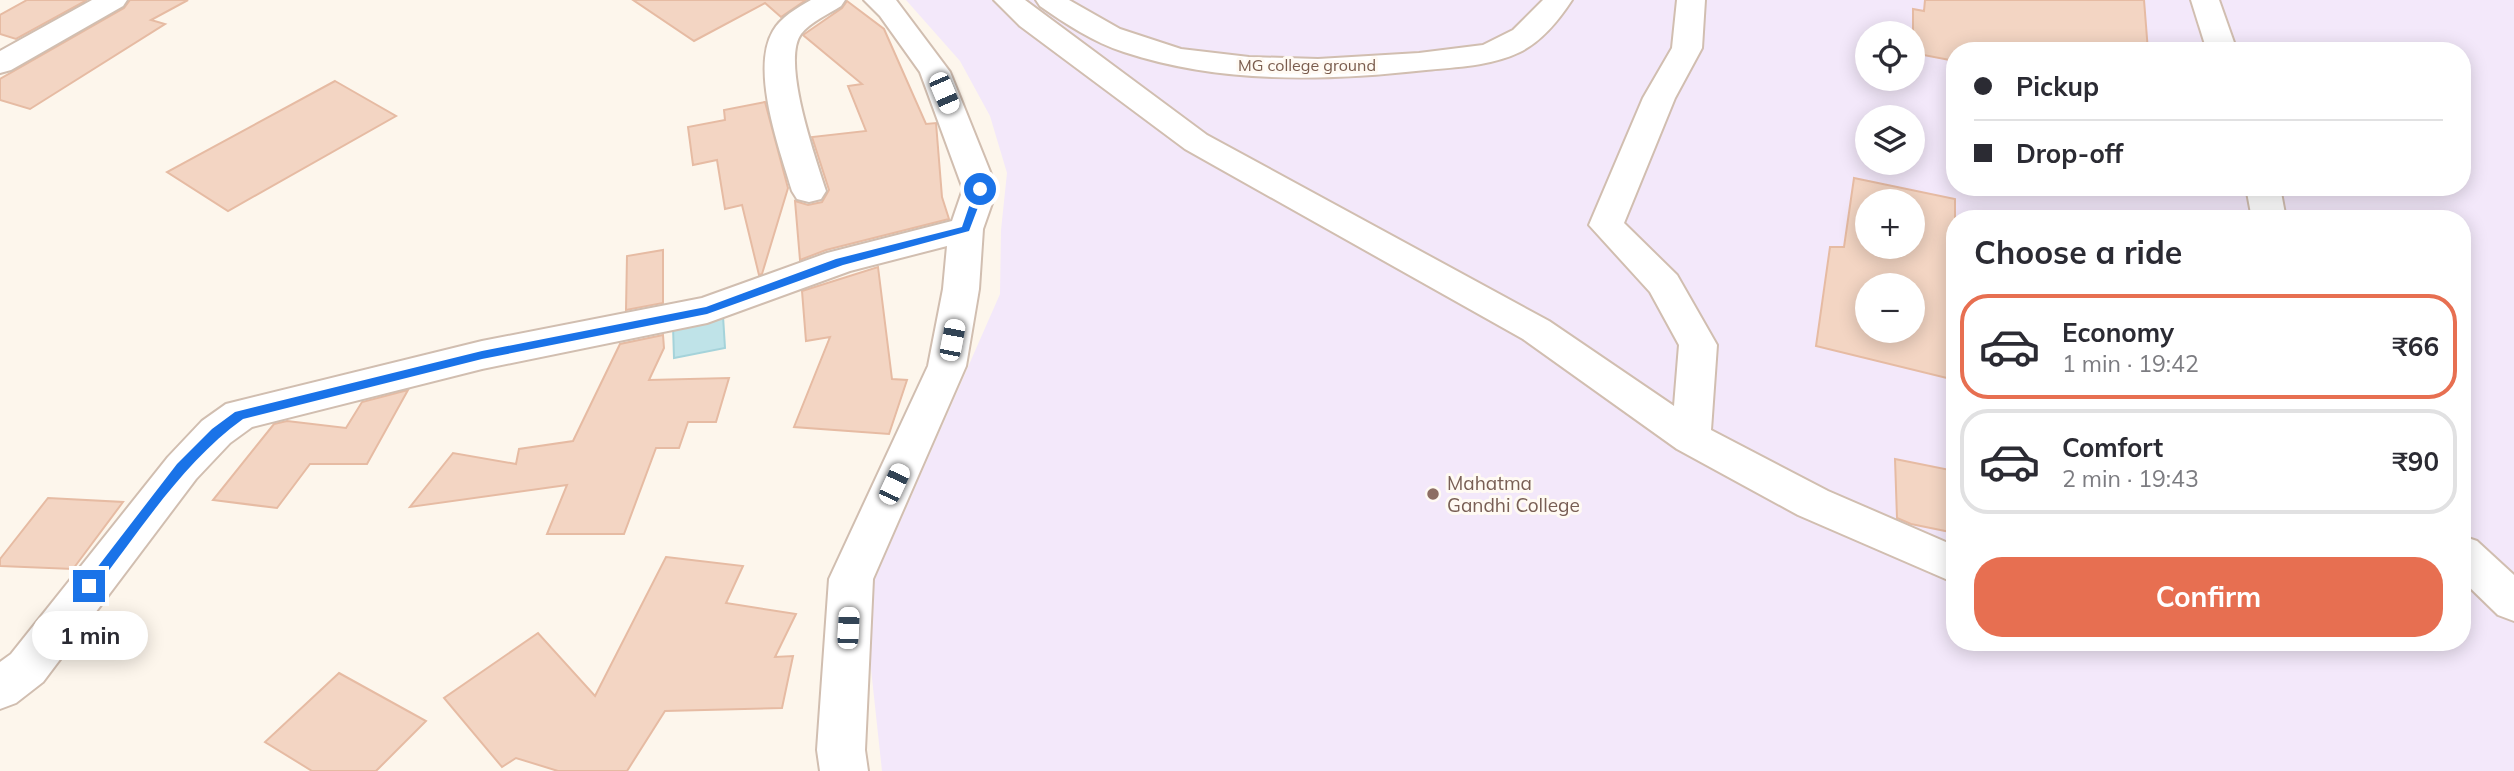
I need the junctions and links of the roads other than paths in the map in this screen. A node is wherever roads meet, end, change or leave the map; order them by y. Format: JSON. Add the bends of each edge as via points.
{"nodes":[{"id":1,"x":113,"y":0,"type":"edge"},
{"id":2,"x":831,"y":0,"type":"edge"},
{"id":3,"x":877,"y":0,"type":"edge"},
{"id":4,"x":1008,"y":0,"type":"edge"},
{"id":5,"x":1050,"y":0,"type":"edge"},
{"id":6,"x":1558,"y":0,"type":"edge"},
{"id":7,"x":1690,"y":0,"type":"edge"},
{"id":8,"x":2205,"y":0,"type":"edge"},
{"id":9,"x":2219,"y":42,"type":"edge"},
{"id":10,"x":0,"y":64,"type":"edge"},
{"id":11,"x":809,"y":191,"type":"dead end"},
{"id":12,"x":966,"y":229,"type":"junction"},
{"id":13,"x":1691,"y":438,"type":"junction"},
{"id":14,"x":1946,"y":561,"type":"edge"},
{"id":15,"x":2471,"y":561,"type":"edge"},
{"id":16,"x":2514,"y":602,"type":"edge"},
{"id":17,"x":9,"y":669,"type":"edge"},
{"id":18,"x":844,"y":771,"type":"edge"}],
"edges":[{"from":1,"to":10,"type":"street"},
{"from":2,"to":11,"type":"street","via":[[785,34],[780,62],[785,107]]},
{"from":3,"to":12,"type":"street","via":[[890,10],[935,72],[961,134],[980,189]]},
{"from":4,"to":13,"type":"street","via":[[1196,142],[1536,330]]},
{"from":5,"to":6,"type":"street","name":"MG college ground","via":[[1095,31],[1148,50],[1204,63],[1272,67],[1382,65],[1499,50],[1540,24]]},
{"from":7,"to":13,"type":"street","via":[[1687,48],[1659,98],[1606,225],[1664,284],[1698,345]]},
{"from":8,"to":9,"type":"street"},
{"from":12,"to":17,"type":"street","via":[[840,262],[707,310],[482,355],[240,415],[216,432],[182,468]]},
{"from":12,"to":18,"type":"street","via":[[947,366],[851,579],[841,751]]},
{"from":13,"to":14,"type":"street","via":[[1814,503]]},
{"from":15,"to":16,"type":"street"}]}
